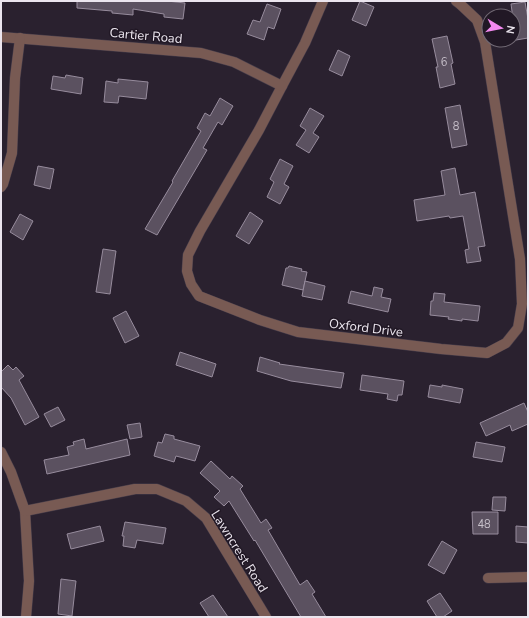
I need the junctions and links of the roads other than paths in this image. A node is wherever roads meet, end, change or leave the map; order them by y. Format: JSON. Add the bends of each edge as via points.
{"nodes":[{"id":1,"x":323,"y":1,"type":"edge"},
{"id":2,"x":456,"y":1,"type":"edge"},
{"id":3,"x":1,"y":37,"type":"edge"},
{"id":4,"x":20,"y":38,"type":"junction"},
{"id":5,"x":282,"y":86,"type":"junction"},
{"id":6,"x":1,"y":187,"type":"edge"},
{"id":7,"x":1,"y":452,"type":"edge"},
{"id":8,"x":25,"y":511,"type":"junction"},
{"id":9,"x":528,"y":577,"type":"edge"},
{"id":10,"x":488,"y":578,"type":"dead end"},
{"id":11,"x":26,"y":617,"type":"edge"},
{"id":12,"x":266,"y":617,"type":"edge"}],
"edges":[{"from":1,"to":5,"type":"street","name":"Oxford Drive","via":[[305,44]]},
{"from":2,"to":5,"type":"street","name":"Oxford Drive","via":[[477,20],[485,42],[520,259],[522,304],[518,328],[506,343],[487,353],[298,332],[199,296],[191,284],[187,271],[188,254]]},
{"from":3,"to":4,"type":"street","name":"Cartier Road"},
{"from":4,"to":5,"type":"street","name":"Cartier Road","via":[[201,53],[234,62]]},
{"from":4,"to":6,"type":"street","via":[[15,78],[12,153]]},
{"from":7,"to":8,"type":"street"},
{"from":8,"to":11,"type":"street","via":[[29,582]]},
{"from":8,"to":12,"type":"street","name":"Lawncrest Road","via":[[135,489],[157,489],[186,500],[206,518]]},
{"from":9,"to":10,"type":"street"}]}
